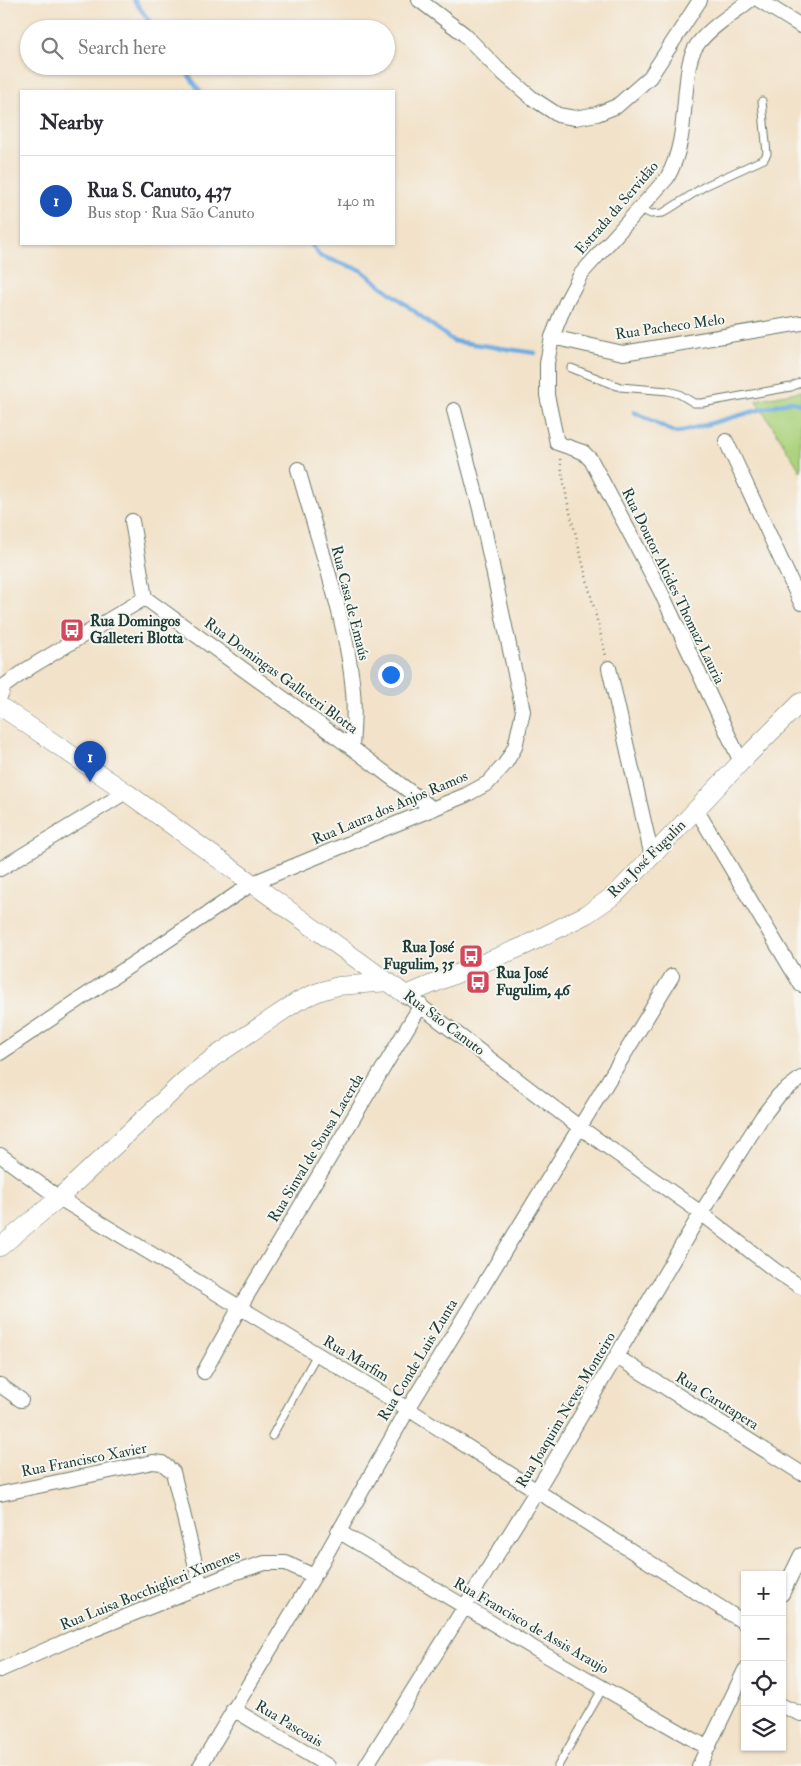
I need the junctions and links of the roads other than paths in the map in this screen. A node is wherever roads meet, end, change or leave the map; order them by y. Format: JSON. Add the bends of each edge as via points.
{"nodes":[{"id":1,"x":419,"y":0,"type":"edge"},
{"id":2,"x":700,"y":0,"type":"edge"},
{"id":3,"x":750,"y":0,"type":"edge"},
{"id":4,"x":759,"y":0,"type":"edge"},
{"id":5,"x":688,"y":18,"type":"junction"},
{"id":6,"x":801,"y":26,"type":"edge"},
{"id":7,"x":705,"y":35,"type":"junction"},
{"id":8,"x":762,"y":101,"type":"dead end"},
{"id":9,"x":639,"y":208,"type":"junction"},
{"id":10,"x":801,"y":323,"type":"edge"},
{"id":11,"x":552,"y":337,"type":"junction"},
{"id":12,"x":571,"y":368,"type":"dead end"},
{"id":13,"x":801,"y":382,"type":"edge"},
{"id":14,"x":454,"y":410,"type":"dead end"},
{"id":15,"x":726,"y":441,"type":"dead end"},
{"id":16,"x":557,"y":443,"type":"joint"},
{"id":17,"x":298,"y":469,"type":"dead end"},
{"id":18,"x":132,"y":521,"type":"dead end"},
{"id":19,"x":145,"y":598,"type":"junction"},
{"id":20,"x":801,"y":603,"type":"edge"},
{"id":21,"x":29,"y":668,"type":"junction"},
{"id":22,"x":609,"y":668,"type":"road end"},
{"id":23,"x":0,"y":682,"type":"edge"},
{"id":24,"x":0,"y":691,"type":"edge"},
{"id":25,"x":0,"y":706,"type":"edge"},
{"id":26,"x":800,"y":706,"type":"edge"},
{"id":27,"x":34,"y":731,"type":"junction"},
{"id":28,"x":352,"y":748,"type":"junction"},
{"id":29,"x":741,"y":762,"type":"junction"},
{"id":30,"x":126,"y":792,"type":"junction"},
{"id":31,"x":696,"y":809,"type":"junction"},
{"id":32,"x":432,"y":810,"type":"junction"},
{"id":33,"x":652,"y":857,"type":"junction"},
{"id":34,"x":0,"y":869,"type":"edge"},
{"id":35,"x":253,"y":883,"type":"junction"},
{"id":36,"x":672,"y":976,"type":"dead end"},
{"id":37,"x":389,"y":982,"type":"junction"},
{"id":38,"x":801,"y":985,"type":"edge"},
{"id":39,"x":406,"y":995,"type":"junction"},
{"id":40,"x":421,"y":1005,"type":"junction"},
{"id":41,"x":0,"y":1053,"type":"edge"},
{"id":42,"x":801,"y":1078,"type":"edge"},
{"id":43,"x":578,"y":1126,"type":"junction"},
{"id":44,"x":0,"y":1155,"type":"edge"},
{"id":45,"x":58,"y":1198,"type":"junction"},
{"id":46,"x":701,"y":1213,"type":"junction"},
{"id":47,"x":0,"y":1247,"type":"edge"},
{"id":48,"x":801,"y":1286,"type":"edge"},
{"id":49,"x":240,"y":1308,"type":"junction"},
{"id":50,"x":317,"y":1354,"type":"junction"},
{"id":51,"x":616,"y":1357,"type":"junction"},
{"id":52,"x":204,"y":1372,"type":"dead end"},
{"id":53,"x":0,"y":1385,"type":"edge"},
{"id":54,"x":21,"y":1400,"type":"dead end"},
{"id":55,"x":408,"y":1409,"type":"junction"},
{"id":56,"x":272,"y":1436,"type":"dead end"},
{"id":57,"x":801,"y":1473,"type":"edge"},
{"id":58,"x":537,"y":1490,"type":"junction"},
{"id":59,"x":0,"y":1494,"type":"edge"},
{"id":60,"x":338,"y":1530,"type":"junction"},
{"id":61,"x":801,"y":1555,"type":"edge"},
{"id":62,"x":314,"y":1576,"type":"junction"},
{"id":63,"x":201,"y":1586,"type":"junction"},
{"id":64,"x":786,"y":1586,"type":"edge"},
{"id":65,"x":465,"y":1606,"type":"junction"},
{"id":66,"x":741,"y":1620,"type":"edge"},
{"id":67,"x":0,"y":1670,"type":"edge"},
{"id":68,"x":603,"y":1688,"type":"junction"},
{"id":69,"x":741,"y":1688,"type":"edge"},
{"id":70,"x":786,"y":1708,"type":"edge"},
{"id":71,"x":233,"y":1710,"type":"junction"},
{"id":72,"x":801,"y":1714,"type":"edge"},
{"id":73,"x":708,"y":1748,"type":"junction"},
{"id":74,"x":200,"y":1766,"type":"edge"},
{"id":75,"x":328,"y":1766,"type":"edge"},
{"id":76,"x":366,"y":1766,"type":"edge"},
{"id":77,"x":558,"y":1766,"type":"edge"},
{"id":78,"x":699,"y":1766,"type":"edge"}],
"edges":[{"from":1,"to":5,"type":"street","via":[[464,34],[532,98],[558,115],[575,118],[617,106],[650,77]]},
{"from":2,"to":5,"type":"street"},
{"from":3,"to":7,"type":"street","name":"Estrada da Servidão"},
{"from":4,"to":6,"type":"street"},
{"from":5,"to":7,"type":"street"},
{"from":7,"to":9,"type":"street","name":"Estrada da Servidão","via":[[689,62],[678,156],[667,178]]},
{"from":8,"to":9,"type":"lane","via":[[767,154],[764,159],[705,186],[663,213],[651,214]]},
{"from":9,"to":11,"type":"street","name":"Estrada da Servidão","via":[[581,274]]},
{"from":10,"to":11,"type":"street","name":"Rua Pacheco Melo","via":[[623,353]]},
{"from":11,"to":16,"type":"street","name":"Estrada da Servidão","via":[[547,363],[547,395]]},
{"from":12,"to":13,"type":"lane","via":[[620,387],[668,391],[694,403],[791,387]]},
{"from":14,"to":32,"type":"street","name":"Rua Laura dos Anjos Ramos","via":[[480,509],[523,711],[515,747],[488,783]]},
{"from":15,"to":20,"type":"street"},
{"from":16,"to":29,"type":"street","name":"Rua Doutor Alcides Thomaz Lauria","via":[[583,452],[591,460],[660,590]]},
{"from":17,"to":28,"type":"street","name":"Rua Casa de Emaús","via":[[339,615],[350,667],[354,692]]},
{"from":18,"to":19,"type":"street"},
{"from":19,"to":21,"type":"street"},
{"from":19,"to":28,"type":"street","name":"Rua Domingas Galleteri Blotta"},
{"from":21,"to":23,"type":"street"},
{"from":21,"to":24,"type":"street"},
{"from":22,"to":33,"type":"street"},
{"from":24,"to":27,"type":"street","name":"Rua São Canuto"},
{"from":25,"to":27,"type":"street","name":"Rua São Canuto"},
{"from":26,"to":29,"type":"street","name":"Rua José Fugulin"},
{"from":27,"to":30,"type":"street","name":"Rua São Canuto"},
{"from":28,"to":32,"type":"street","name":"Rua Domingas Galleteri Blotta"},
{"from":29,"to":31,"type":"street","name":"Rua José Fugulin"},
{"from":30,"to":34,"type":"street"},
{"from":30,"to":35,"type":"street","name":"Rua São Canuto"},
{"from":31,"to":33,"type":"street","name":"Rua José Fugulin"},
{"from":31,"to":38,"type":"street"},
{"from":32,"to":35,"type":"street","name":"Rua Laura dos Anjos Ramos"},
{"from":33,"to":39,"type":"street","name":"Rua José Fugulin","via":[[616,894],[587,914],[518,949]]},
{"from":35,"to":37,"type":"street","name":"Rua São Canuto"},
{"from":35,"to":41,"type":"street","name":"Rua Laura dos Anjos Ramos"},
{"from":36,"to":43,"type":"street","name":"Rua Conde Luis Zunta"},
{"from":37,"to":39,"type":"street","name":"Rua São Canuto"},
{"from":37,"to":45,"type":"street","via":[[338,986],[298,1001],[185,1080]]},
{"from":39,"to":40,"type":"street","name":"Rua São Canuto"},
{"from":40,"to":43,"type":"street","name":"Rua São Canuto"},
{"from":40,"to":49,"type":"street","name":"Rua Sinval de Sousa Lacerda"},
{"from":42,"to":46,"type":"street","name":"Rua Joaquim Neves Monteiro","via":[[770,1105]]},
{"from":43,"to":46,"type":"street","name":"Rua São Canuto"},
{"from":43,"to":55,"type":"street","name":"Rua Conde Luis Zunta"},
{"from":44,"to":45,"type":"street","name":"Rua Marfim"},
{"from":45,"to":47,"type":"street"},
{"from":45,"to":49,"type":"street","name":"Rua Marfim"},
{"from":46,"to":48,"type":"street","name":"Rua São Canuto","via":[[776,1271]]},
{"from":46,"to":51,"type":"street","name":"Rua Joaquim Neves Monteiro"},
{"from":49,"to":50,"type":"street","name":"Rua Marfim"},
{"from":49,"to":52,"type":"street","name":"Rua Sinval de Sousa Lacerda"},
{"from":50,"to":55,"type":"street","name":"Rua Marfim"},
{"from":50,"to":56,"type":"lane"},
{"from":51,"to":57,"type":"street","name":"Rua Carutapera"},
{"from":51,"to":58,"type":"street","name":"Rua Joaquim Neves Monteiro"},
{"from":53,"to":54,"type":"street"},
{"from":55,"to":58,"type":"street","name":"Rua Marfim"},
{"from":55,"to":60,"type":"street","name":"Rua Conde Luis Zunta"},
{"from":58,"to":65,"type":"street","name":"Rua Joaquim Neves Monteiro"},
{"from":58,"to":66,"type":"street","name":"Rua Marfim"},
{"from":59,"to":63,"type":"street","name":"Rua Francisco Xavier","via":[[162,1463],[173,1472]]},
{"from":60,"to":62,"type":"street","name":"Rua Conde Luis Zunta"},
{"from":60,"to":65,"type":"street","name":"Rua Francisco de Assis Araujo"},
{"from":61,"to":64,"type":"street"},
{"from":62,"to":63,"type":"street","name":"Rua Luisa Bocchiglieri Ximenes","via":[[286,1563],[265,1563]]},
{"from":62,"to":71,"type":"street","name":"Rua Conde Luis Zunta"},
{"from":63,"to":67,"type":"street","name":"Rua Luisa Bocchiglieri Ximenes"},
{"from":65,"to":68,"type":"street","name":"Rua Francisco de Assis Araujo"},
{"from":65,"to":76,"type":"street","name":"Rua Joaquim Neves Monteiro"},
{"from":68,"to":73,"type":"street","name":"Rua Francisco de Assis Araujo"},
{"from":68,"to":77,"type":"lane"},
{"from":69,"to":73,"type":"street"},
{"from":70,"to":72,"type":"street"},
{"from":71,"to":74,"type":"street","name":"Rua Conde Luis Zunta"},
{"from":71,"to":75,"type":"street","name":"Rua Pascoais"},
{"from":73,"to":78,"type":"street"}]}
